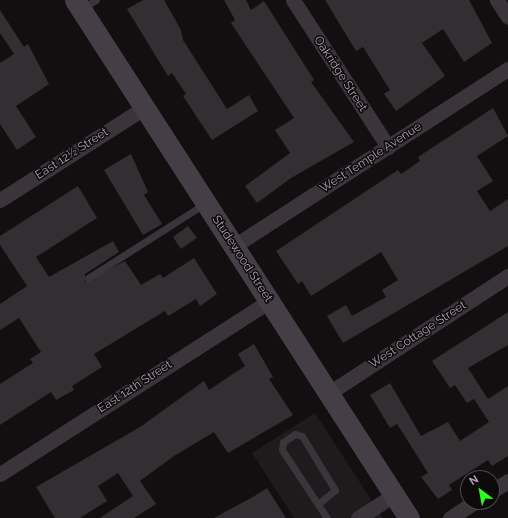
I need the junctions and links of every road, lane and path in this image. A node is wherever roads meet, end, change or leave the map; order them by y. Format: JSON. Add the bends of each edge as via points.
{"nodes":[{"id":1,"x":293,"y":0,"type":"edge"},
{"id":2,"x":497,"y":0,"type":"edge"},
{"id":3,"x":84,"y":3,"type":"edge"},
{"id":4,"x":508,"y":17,"type":"edge"},
{"id":5,"x":508,"y":69,"type":"edge"},
{"id":6,"x":144,"y":108,"type":"junction"},
{"id":7,"x":388,"y":147,"type":"junction"},
{"id":8,"x":0,"y":200,"type":"edge"},
{"id":9,"x":206,"y":203,"type":"junction"},
{"id":10,"x":234,"y":246,"type":"junction"},
{"id":11,"x":508,"y":276,"type":"edge"},
{"id":12,"x":88,"y":278,"type":"dead end"},
{"id":13,"x":269,"y":301,"type":"junction"},
{"id":14,"x":329,"y":393,"type":"junction"},
{"id":15,"x":0,"y":474,"type":"edge"},
{"id":16,"x":394,"y":495,"type":"junction"},
{"id":17,"x":318,"y":504,"type":"junction"},
{"id":18,"x":462,"y":510,"type":"edge"},
{"id":19,"x":327,"y":518,"type":"edge"},
{"id":20,"x":358,"y":518,"type":"edge"},
{"id":21,"x":409,"y":518,"type":"edge"},
{"id":22,"x":450,"y":518,"type":"edge"}],
"edges":[{"from":1,"to":7,"type":"street","name":"Oakridge Street"},
{"from":2,"to":4,"type":"street"},
{"from":3,"to":6,"type":"main road","name":"Studewood Street"},
{"from":5,"to":7,"type":"street","name":"West Temple Avenue"},
{"from":6,"to":8,"type":"street","name":"East 12½ Street"},
{"from":6,"to":9,"type":"main road","name":"Studewood Street"},
{"from":7,"to":10,"type":"street","name":"West Temple Avenue"},
{"from":9,"to":10,"type":"main road","name":"Studewood Street"},
{"from":9,"to":12,"type":"lane"},
{"from":10,"to":13,"type":"main road","name":"Studewood Street"},
{"from":11,"to":14,"type":"street","name":"West Cottage Street"},
{"from":13,"to":14,"type":"main road","name":"Studewood Street"},
{"from":13,"to":15,"type":"street","name":"East 12th Street"},
{"from":14,"to":16,"type":"main road","name":"Studewood Street"},
{"from":16,"to":20,"type":"street"},
{"from":16,"to":21,"type":"main road","name":"Studewood Street"},
{"from":17,"to":17,"type":"lane","via":[[282,450],[283,442],[295,434],[302,436],[334,487],[334,493]]},
{"from":17,"to":19,"type":"lane"},
{"from":18,"to":22,"type":"street"}]}
